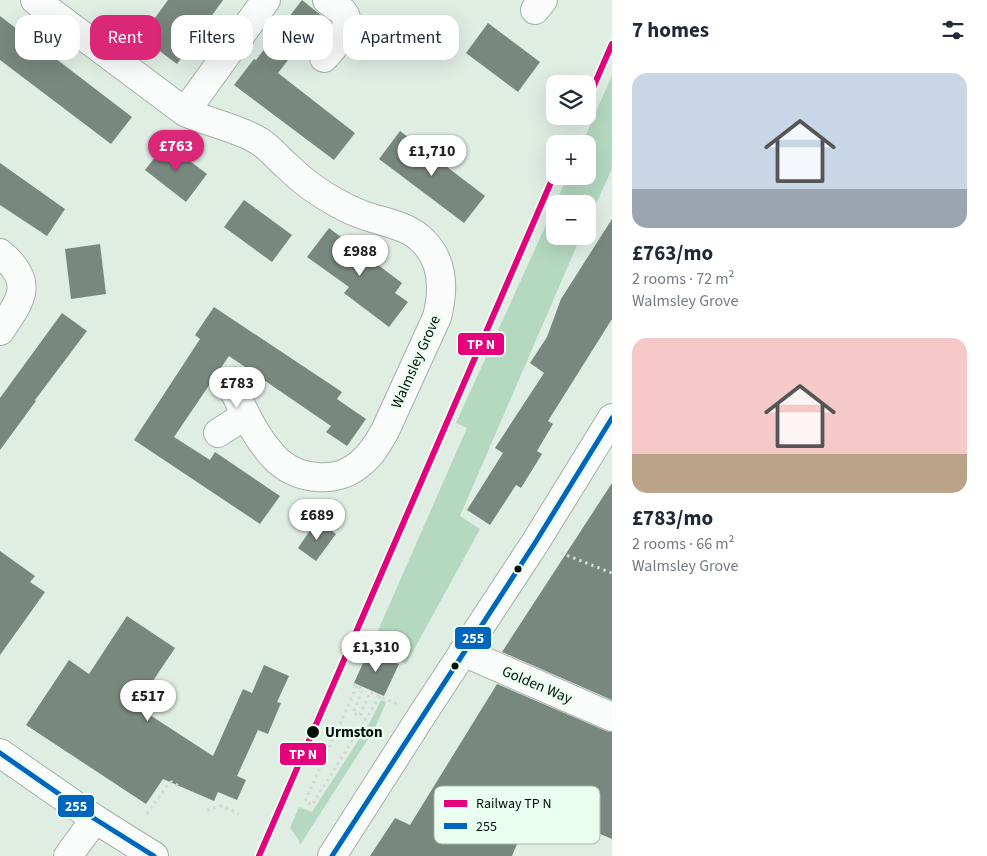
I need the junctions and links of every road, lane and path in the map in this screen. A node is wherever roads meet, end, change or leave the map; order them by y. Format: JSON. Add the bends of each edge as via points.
{"nodes":[{"id":1,"x":35,"y":0,"type":"edge"},
{"id":2,"x":266,"y":0,"type":"edge"},
{"id":3,"x":327,"y":0,"type":"edge"},
{"id":4,"x":333,"y":46,"type":"edge"},
{"id":5,"x":185,"y":112,"type":"junction"},
{"id":6,"x":0,"y":253,"type":"edge"},
{"id":7,"x":0,"y":331,"type":"edge"},
{"id":8,"x":612,"y":418,"type":"edge"},
{"id":9,"x":218,"y":433,"type":"dead end"},
{"id":10,"x":535,"y":542,"type":"junction"},
{"id":11,"x":612,"y":573,"type":"edge"},
{"id":12,"x":463,"y":652,"type":"junction"},
{"id":13,"x":370,"y":692,"type":"dead end"},
{"id":14,"x":382,"y":697,"type":"dead end"},
{"id":15,"x":612,"y":717,"type":"edge"},
{"id":16,"x":0,"y":753,"type":"edge"},
{"id":17,"x":180,"y":787,"type":"dead end"},
{"id":18,"x":207,"y":810,"type":"dead end"},
{"id":19,"x":147,"y":814,"type":"dead end"},
{"id":20,"x":239,"y":814,"type":"dead end"},
{"id":21,"x":95,"y":819,"type":"junction"},
{"id":22,"x":68,"y":856,"type":"edge"},
{"id":23,"x":154,"y":856,"type":"edge"},
{"id":24,"x":332,"y":856,"type":"edge"}],
"edges":[{"from":1,"to":5,"type":"street","name":"Walmsley Grove"},
{"from":2,"to":5,"type":"street"},
{"from":3,"to":4,"type":"street","via":[[343,12],[347,20],[346,29]]},
{"from":5,"to":9,"type":"street","name":"Walmsley Grove","via":[[254,138],[318,192],[363,215],[421,238],[432,252],[442,282],[442,300],[437,317],[385,431],[361,463],[345,474],[310,477],[294,472],[278,461],[266,446],[241,404]]},
{"from":6,"to":7,"type":"street","via":[[21,277],[22,288],[12,314]]},
{"from":8,"to":10,"type":"street"},
{"from":10,"to":11,"type":"path"},
{"from":10,"to":12,"type":"street"},
{"from":12,"to":15,"type":"street","name":"Golden Way"},
{"from":12,"to":24,"type":"street"},
{"from":13,"to":14,"type":"path","via":[[360,716],[353,713],[363,689],[358,686],[305,801],[312,805]]},
{"from":16,"to":21,"type":"street"},
{"from":17,"to":19,"type":"path","via":[[169,783]]},
{"from":18,"to":20,"type":"path","via":[[221,806]]},
{"from":21,"to":22,"type":"street"},
{"from":21,"to":23,"type":"street"}]}
